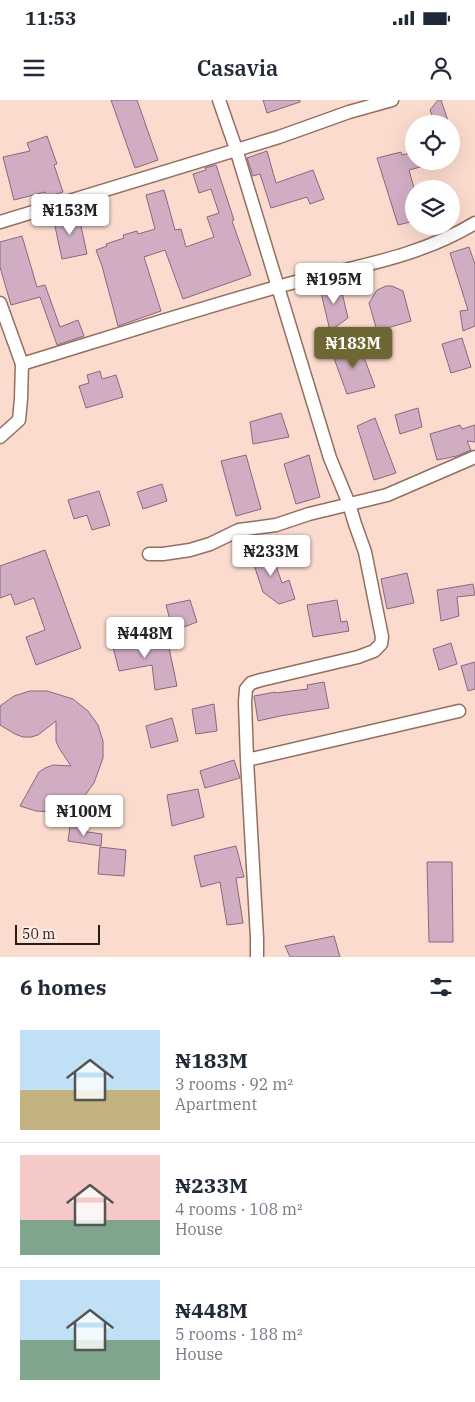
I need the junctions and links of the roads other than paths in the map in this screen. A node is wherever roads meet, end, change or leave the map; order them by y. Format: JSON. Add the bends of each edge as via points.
{"nodes":[{"id":1,"x":219,"y":100,"type":"edge"},
{"id":2,"x":392,"y":100,"type":"edge"},
{"id":3,"x":236,"y":149,"type":"junction"},
{"id":4,"x":0,"y":222,"type":"edge"},
{"id":5,"x":475,"y":223,"type":"edge"},
{"id":6,"x":278,"y":287,"type":"junction"},
{"id":7,"x":0,"y":303,"type":"edge"},
{"id":8,"x":22,"y":364,"type":"junction"},
{"id":9,"x":0,"y":437,"type":"edge"},
{"id":10,"x":475,"y":457,"type":"edge"},
{"id":11,"x":349,"y":504,"type":"junction"},
{"id":12,"x":150,"y":554,"type":"dead end"},
{"id":13,"x":459,"y":711,"type":"dead end"},
{"id":14,"x":247,"y":760,"type":"junction"},
{"id":15,"x":257,"y":957,"type":"edge"}],
"edges":[{"from":1,"to":3,"type":"street"},
{"from":2,"to":3,"type":"street"},
{"from":3,"to":4,"type":"street"},
{"from":3,"to":6,"type":"street"},
{"from":5,"to":6,"type":"street","via":[[430,246]]},
{"from":6,"to":8,"type":"street"},
{"from":6,"to":11,"type":"street","via":[[330,458]]},
{"from":7,"to":8,"type":"street"},
{"from":8,"to":9,"type":"street","via":[[19,420]]},
{"from":10,"to":11,"type":"street","via":[[387,495]]},
{"from":11,"to":12,"type":"street","via":[[276,525],[239,530],[197,548]]},
{"from":11,"to":14,"type":"street","via":[[373,585],[381,644],[374,651],[358,657],[251,683],[246,689],[245,702]]},
{"from":13,"to":14,"type":"street"},
{"from":14,"to":15,"type":"street"}]}
